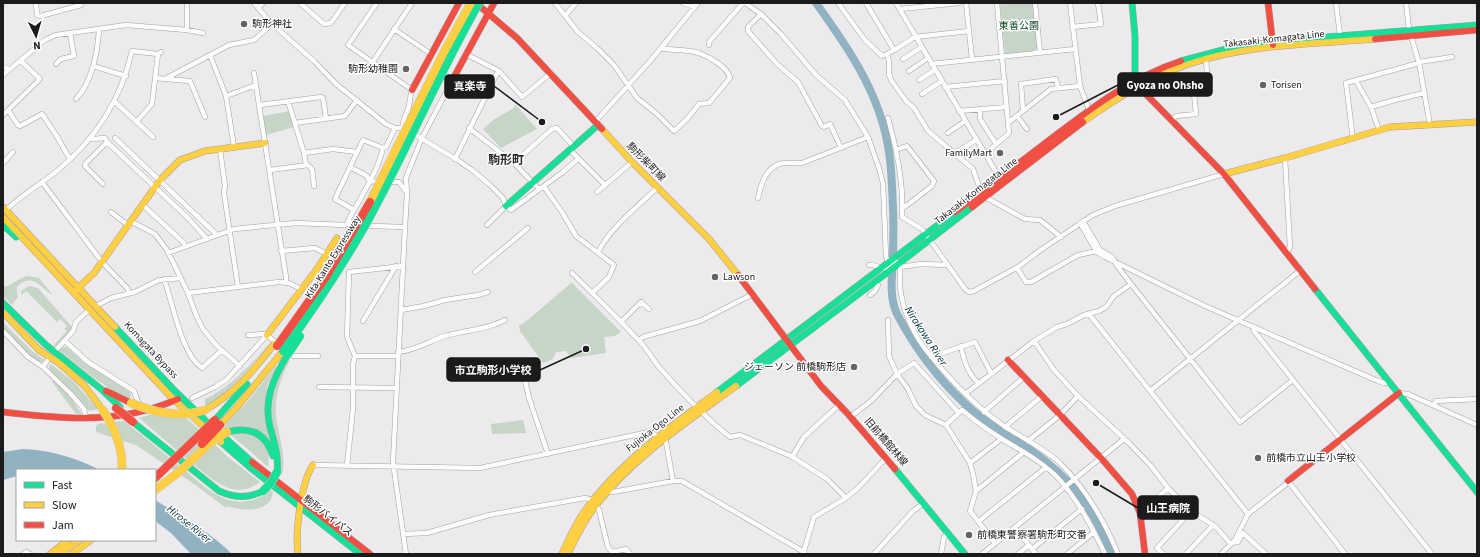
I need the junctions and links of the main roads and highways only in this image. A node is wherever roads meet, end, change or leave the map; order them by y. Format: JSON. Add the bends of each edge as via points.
{"nodes":[{"id":1,"x":459,"y":3,"type":"edge"},
{"id":2,"x":471,"y":3,"type":"edge"},
{"id":3,"x":476,"y":3,"type":"edge"},
{"id":4,"x":480,"y":3,"type":"edge"},
{"id":5,"x":494,"y":3,"type":"edge"},
{"id":6,"x":1132,"y":3,"type":"edge"},
{"id":7,"x":1268,"y":3,"type":"edge"},
{"id":8,"x":488,"y":14,"type":"junction"},
{"id":9,"x":1477,"y":25,"type":"edge"},
{"id":10,"x":1477,"y":30,"type":"edge"},
{"id":11,"x":1410,"y":32,"type":"junction"},
{"id":12,"x":1273,"y":44,"type":"junction"},
{"id":13,"x":454,"y":77,"type":"road end"},
{"id":14,"x":1137,"y":83,"type":"junction"},
{"id":15,"x":412,"y":90,"type":"road end"},
{"id":16,"x":1477,"y":122,"type":"edge"},
{"id":17,"x":596,"y":124,"type":"junction"},
{"id":18,"x":265,"y":142,"type":"road end"},
{"id":19,"x":1224,"y":174,"type":"junction"},
{"id":20,"x":1001,"y":180,"type":"junction"},
{"id":21,"x":506,"y":206,"type":"road end"},
{"id":22,"x":4,"y":211,"type":"edge"},
{"id":23,"x":3,"y":225,"type":"edge"},
{"id":24,"x":337,"y":238,"type":"dead end"},
{"id":25,"x":34,"y":250,"type":"junction"},
{"id":26,"x":893,"y":265,"type":"junction"},
{"id":27,"x":76,"y":290,"type":"junction"},
{"id":28,"x":3,"y":303,"type":"edge"},
{"id":29,"x":3,"y":312,"type":"edge"},
{"id":30,"x":267,"y":335,"type":"road end"},
{"id":31,"x":788,"y":342,"type":"junction"},
{"id":32,"x":280,"y":349,"type":"junction"},
{"id":33,"x":1008,"y":360,"type":"road end"},
{"id":34,"x":84,"y":385,"type":"junction"},
{"id":35,"x":101,"y":390,"type":"junction"},
{"id":36,"x":1399,"y":394,"type":"junction"},
{"id":37,"x":178,"y":399,"type":"junction"},
{"id":38,"x":118,"y":408,"type":"junction"},
{"id":39,"x":3,"y":412,"type":"edge"},
{"id":40,"x":217,"y":423,"type":"junction"},
{"id":41,"x":661,"y":438,"type":"junction"},
{"id":42,"x":313,"y":465,"type":"road end"},
{"id":43,"x":122,"y":469,"type":"edge"},
{"id":44,"x":275,"y":470,"type":"junction"},
{"id":45,"x":156,"y":477,"type":"edge"},
{"id":46,"x":1288,"y":481,"type":"road end"},
{"id":47,"x":156,"y":488,"type":"edge"},
{"id":48,"x":156,"y":488,"type":"edge"},
{"id":49,"x":1477,"y":492,"type":"edge"},
{"id":50,"x":594,"y":502,"type":"junction"},
{"id":51,"x":302,"y":504,"type":"junction"},
{"id":52,"x":67,"y":541,"type":"edge"},
{"id":53,"x":77,"y":541,"type":"edge"},
{"id":54,"x":90,"y":541,"type":"edge"},
{"id":55,"x":361,"y":551,"type":"edge"},
{"id":56,"x":50,"y":554,"type":"edge"},
{"id":57,"x":59,"y":554,"type":"edge"},
{"id":58,"x":72,"y":554,"type":"edge"},
{"id":59,"x":298,"y":554,"type":"edge"},
{"id":60,"x":371,"y":554,"type":"edge"},
{"id":61,"x":562,"y":554,"type":"edge"},
{"id":62,"x":568,"y":554,"type":"edge"},
{"id":63,"x":965,"y":554,"type":"edge"},
{"id":64,"x":1145,"y":554,"type":"edge"}],
"edges":[{"from":1,"to":15,"type":"main road"},
{"from":2,"to":32,"type":"main road","name":"Kita-Kanto Expressway","bridge":true,"via":[[441,57],[365,210]]},
{"from":3,"to":8,"type":"main road","name":"駒形柴町線"},
{"from":4,"to":32,"type":"main road","name":"Kita-Kanto Expressway","bridge":true,"via":[[444,67],[376,206],[332,285]]},
{"from":5,"to":8,"type":"main road"},
{"from":6,"to":14,"type":"main road"},
{"from":7,"to":12,"type":"main road"},
{"from":8,"to":13,"type":"main road"},
{"from":8,"to":17,"type":"main road","name":"駒形柴町線","via":[[517,38]]},
{"from":9,"to":11,"type":"main road","name":"Takasaki-Komagata Line"},
{"from":10,"to":11,"type":"main road","name":"Takasaki-Komagata Line"},
{"from":11,"to":12,"type":"main road","name":"Takasaki-Komagata Line"},
{"from":11,"to":12,"type":"main road","name":"Takasaki-Komagata Line","via":[[1340,35]]},
{"from":12,"to":14,"type":"main road","name":"Takasaki-Komagata Line","via":[[1220,49],[1205,56],[1169,65]]},
{"from":14,"to":19,"type":"main road"},
{"from":14,"to":20,"type":"main road","name":"Takasaki-Komagata Line"},
{"from":14,"to":20,"type":"main road","name":"Takasaki-Komagata Line","via":[[1089,110]]},
{"from":16,"to":19,"type":"main road","via":[[1390,127]]},
{"from":17,"to":21,"type":"main road"},
{"from":17,"to":31,"type":"main road","name":"駒形柴町線","via":[[709,239]]},
{"from":18,"to":27,"type":"main road","via":[[205,150],[180,160],[158,184],[94,273]]},
{"from":19,"to":36,"type":"main road"},
{"from":20,"to":26,"type":"main road","name":"Takasaki-Komagata Line"},
{"from":22,"to":25,"type":"main road","name":"Komagata Bypass"},
{"from":22,"to":27,"type":"main road","name":"Komagata Bypass"},
{"from":23,"to":25,"type":"main road"},
{"from":24,"to":30,"type":"main road"},
{"from":25,"to":27,"type":"main road","name":"Komagata Bypass"},
{"from":26,"to":31,"type":"main road","name":"Takasaki-Komagata Line"},
{"from":26,"to":31,"type":"main road","name":"Takasaki-Komagata Line","via":[[875,281]]},
{"from":27,"to":37,"type":"main road","name":"Komagata Bypass"},
{"from":28,"to":35,"type":"main road","via":[[46,345]]},
{"from":29,"to":34,"type":"main road","via":[[39,350],[59,363]]},
{"from":31,"to":41,"type":"main road","name":"Fujioka-Ogo Line"},
{"from":31,"to":63,"type":"main road","name":"旧前橋館林線","via":[[817,381],[886,458]]},
{"from":32,"to":35,"type":"main road","bridge":true,"via":[[221,401],[194,414],[175,416],[155,412]]},
{"from":32,"to":40,"type":"main road","name":"Kita-Kanto Expressway","via":[[237,407]]},
{"from":32,"to":44,"type":"main road","via":[[267,398],[268,420],[278,458]]},
{"from":33,"to":64,"type":"main road","via":[[1132,494],[1140,513]]},
{"from":34,"to":38,"type":"main road"},
{"from":34,"to":43,"type":"main road","bridge":true,"via":[[113,426],[120,442]]},
{"from":35,"to":38,"type":"main road"},
{"from":36,"to":46,"type":"main road"},
{"from":36,"to":49,"type":"main road"},
{"from":37,"to":39,"type":"main road","via":[[117,416],[86,419]]},
{"from":37,"to":51,"type":"main road","name":"駒形バイパス","via":[[219,441]]},
{"from":38,"to":44,"type":"main road","via":[[223,489],[235,493],[262,489]]},
{"from":40,"to":45,"type":"main road","name":"Kita-Kanto Expressway","bridge":true},
{"from":40,"to":47,"type":"main road","name":"Kita-Kanto Expressway","bridge":true},
{"from":41,"to":50,"type":"main road","name":"Fujioka-Ogo Line"},
{"from":41,"to":50,"type":"main road","name":"Fujioka-Ogo Line","via":[[621,468],[606,483]]},
{"from":42,"to":51,"type":"main road","via":[[310,468]]},
{"from":44,"to":48,"type":"main road","bridge":true,"via":[[272,450],[263,437],[253,431],[238,429],[211,442],[179,472]]},
{"from":50,"to":61,"type":"main road","name":"Fujioka-Ogo Line","via":[[578,522]]},
{"from":50,"to":62,"type":"main road","name":"Fujioka-Ogo Line"},
{"from":51,"to":55,"type":"main road","name":"駒形バイパス"},
{"from":51,"to":59,"type":"main road","via":[[297,534]]},
{"from":52,"to":56,"type":"main road"},
{"from":53,"to":57,"type":"main road"},
{"from":54,"to":58,"type":"main road"},
{"from":55,"to":60,"type":"main road","name":"駒形バイパス"}]}
